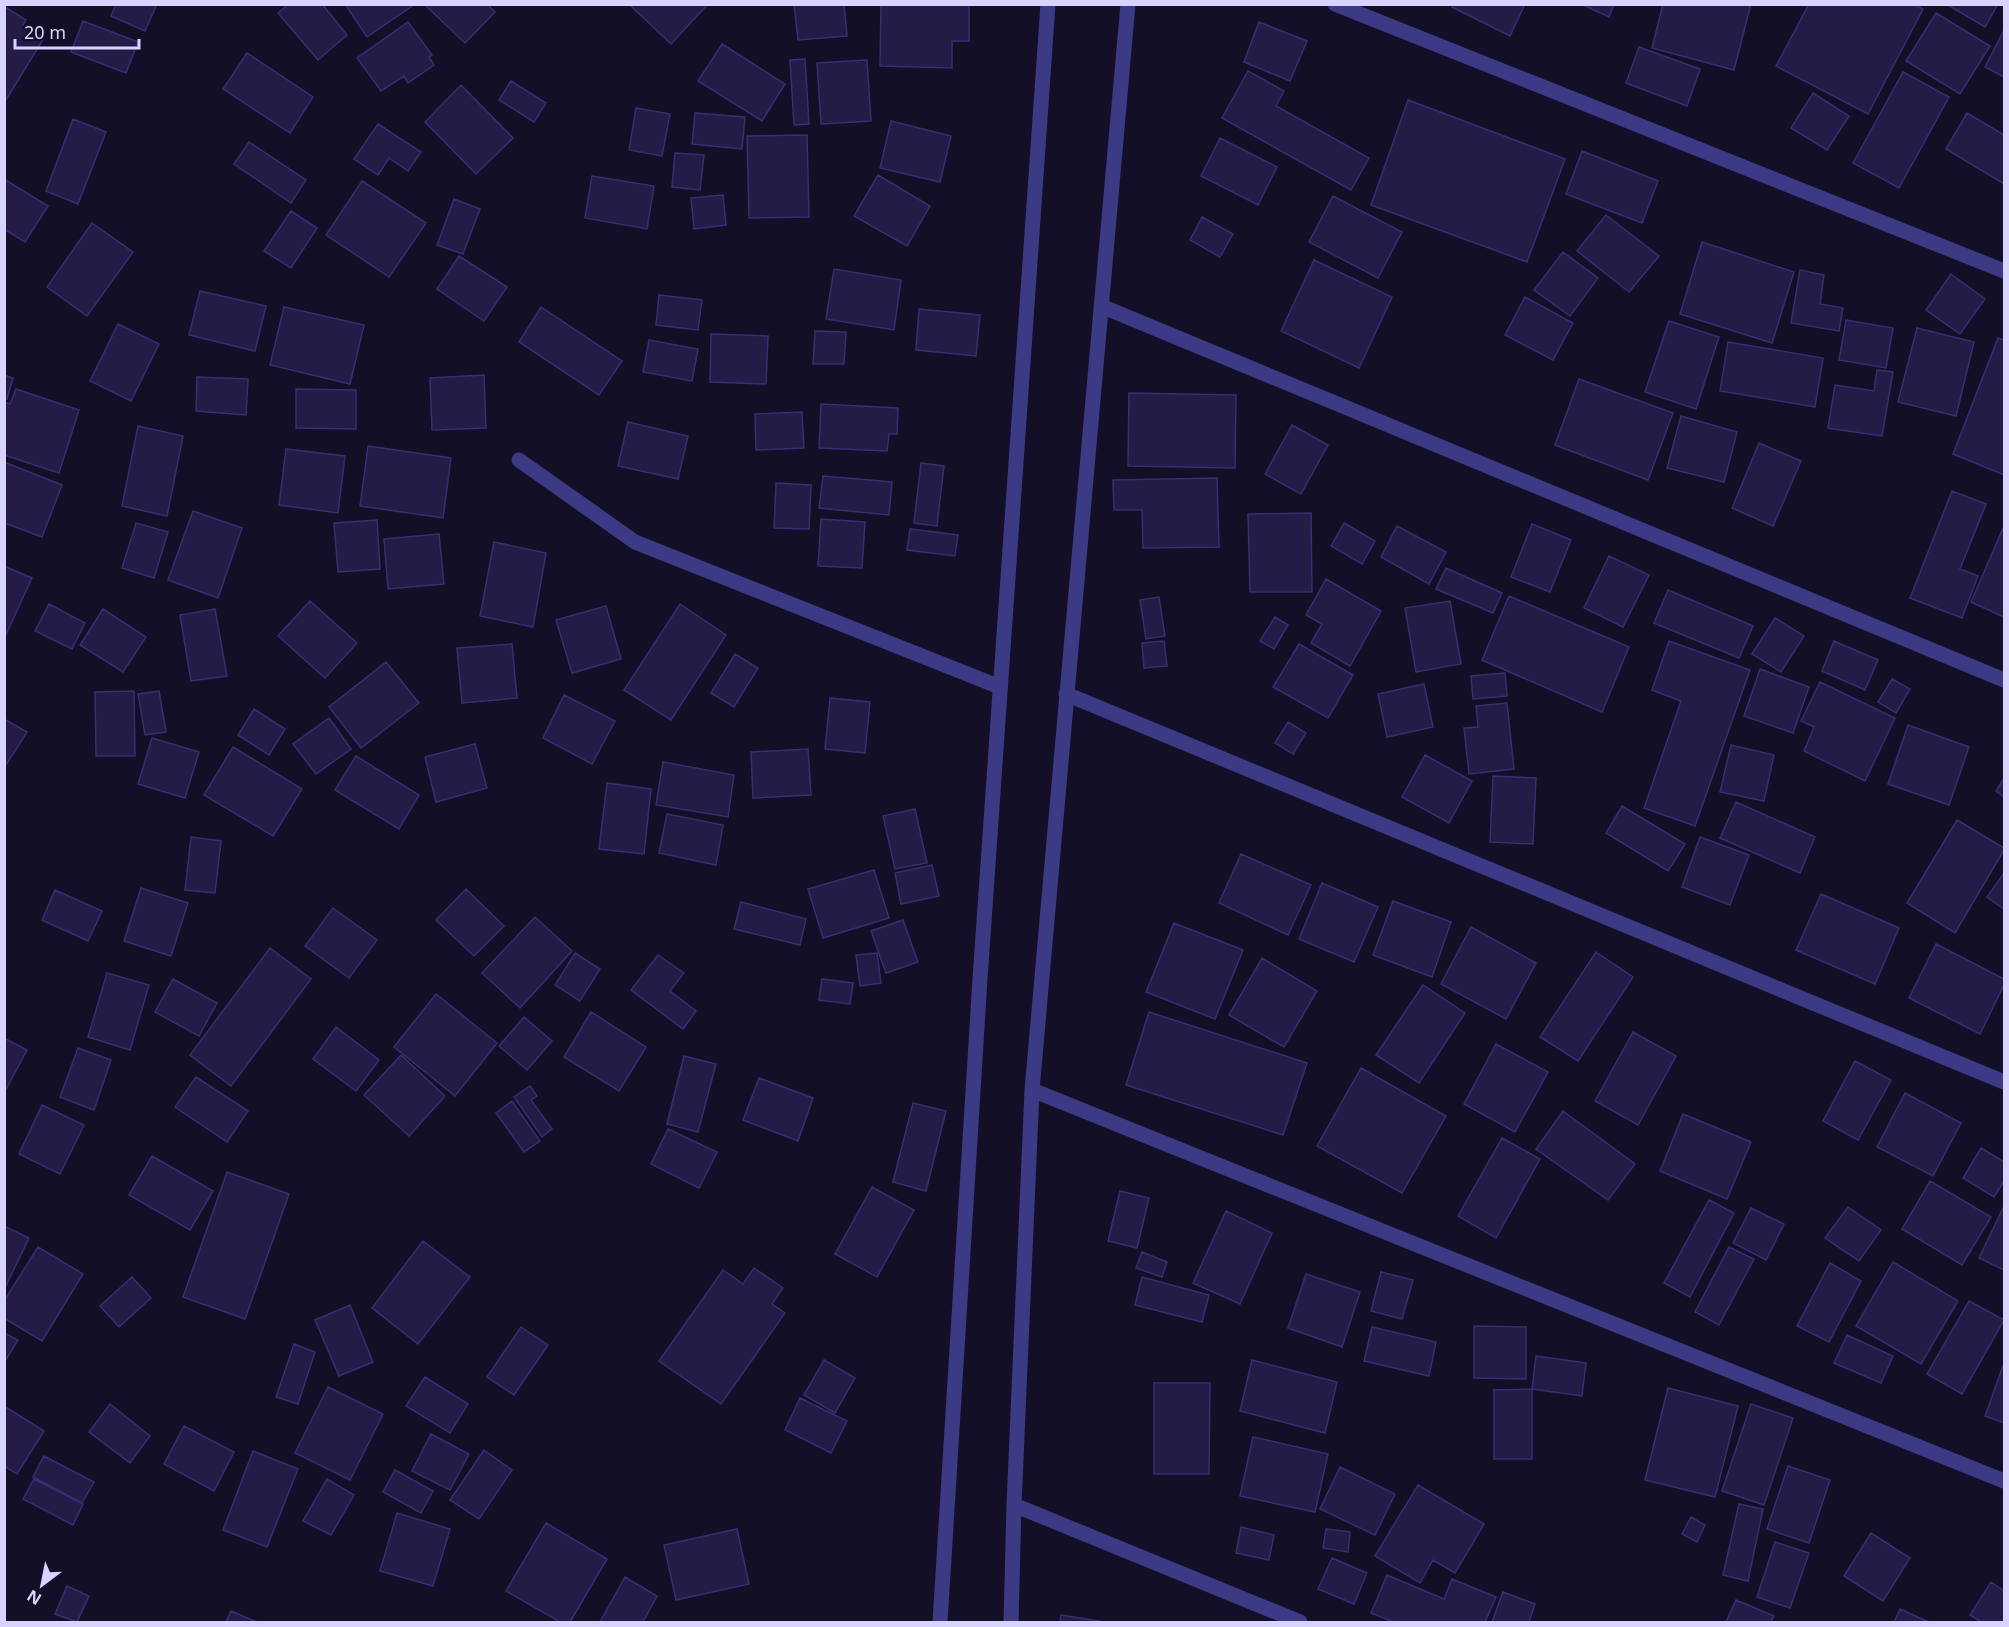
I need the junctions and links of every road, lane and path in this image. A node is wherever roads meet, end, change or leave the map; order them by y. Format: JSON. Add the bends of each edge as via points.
{"nodes":[{"id":1,"x":1048,"y":4,"type":"edge"},
{"id":2,"x":1128,"y":4,"type":"edge"},
{"id":3,"x":1335,"y":4,"type":"edge"},
{"id":4,"x":2004,"y":271,"type":"edge"},
{"id":5,"x":1101,"y":306,"type":"junction"},
{"id":6,"x":519,"y":460,"type":"dead end"},
{"id":7,"x":2004,"y":680,"type":"edge"},
{"id":8,"x":1000,"y":687,"type":"junction"},
{"id":9,"x":1066,"y":694,"type":"junction"},
{"id":10,"x":2004,"y":1082,"type":"edge"},
{"id":11,"x":1032,"y":1090,"type":"junction"},
{"id":12,"x":2004,"y":1481,"type":"edge"},
{"id":13,"x":1014,"y":1504,"type":"junction"},
{"id":14,"x":940,"y":1623,"type":"edge"},
{"id":15,"x":1011,"y":1623,"type":"edge"},
{"id":16,"x":1300,"y":1623,"type":"edge"}],
"edges":[{"from":1,"to":8,"type":"street"},
{"from":2,"to":5,"type":"street"},
{"from":3,"to":4,"type":"street"},
{"from":5,"to":7,"type":"street"},
{"from":5,"to":9,"type":"street"},
{"from":6,"to":8,"type":"street","via":[[635,542]]},
{"from":8,"to":14,"type":"street"},
{"from":9,"to":10,"type":"street"},
{"from":9,"to":11,"type":"street"},
{"from":11,"to":12,"type":"street"},
{"from":11,"to":13,"type":"street"},
{"from":13,"to":15,"type":"street"},
{"from":13,"to":16,"type":"street"}]}
